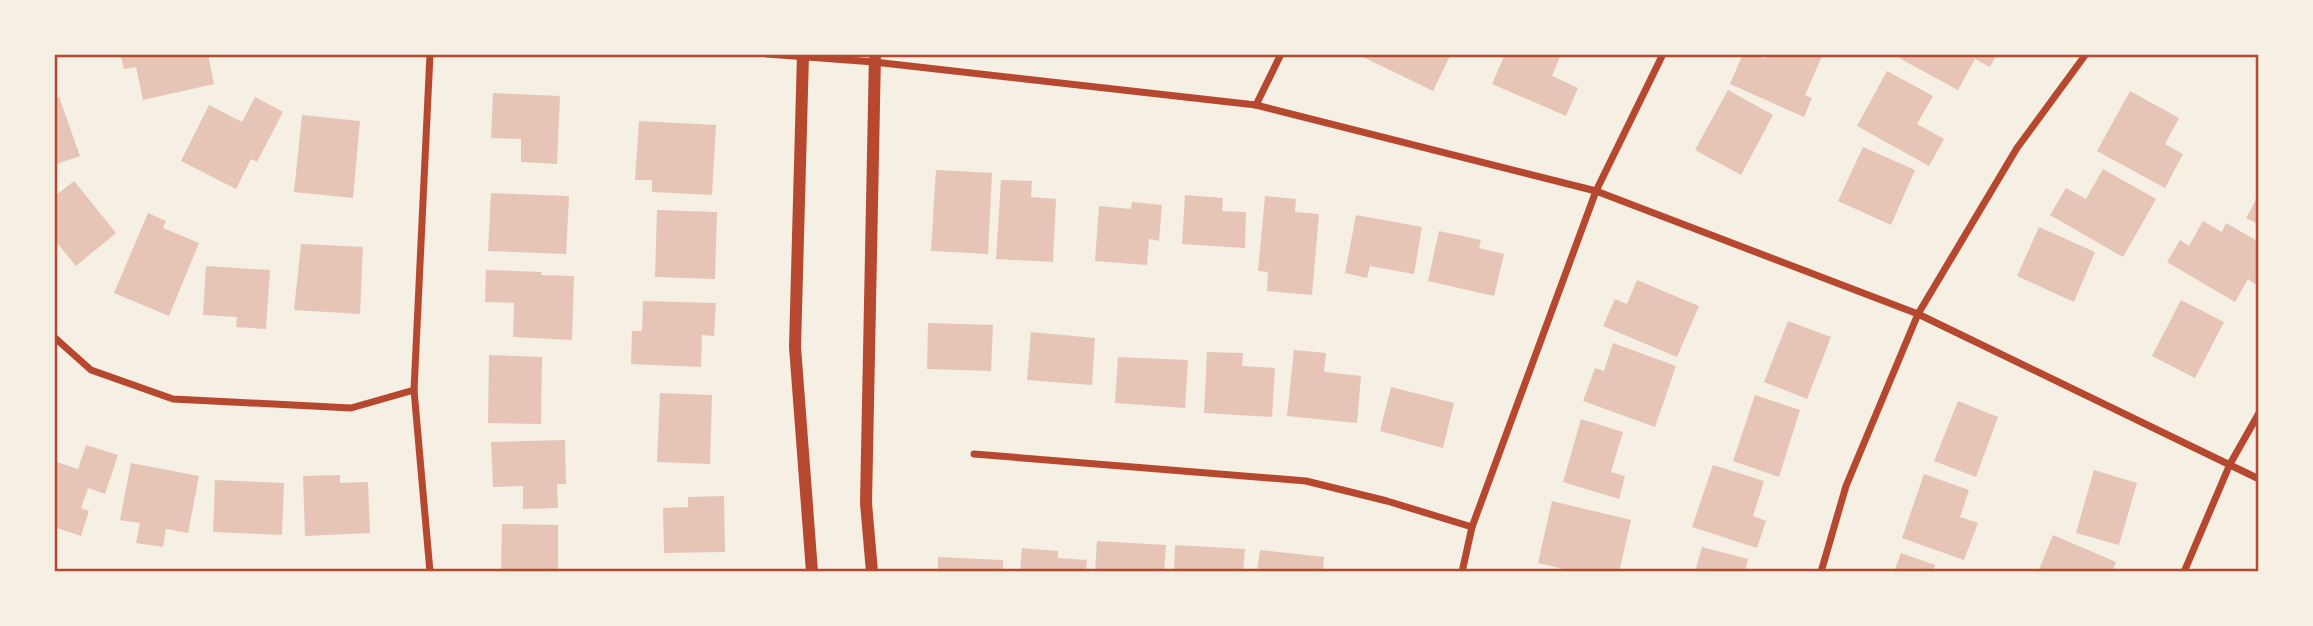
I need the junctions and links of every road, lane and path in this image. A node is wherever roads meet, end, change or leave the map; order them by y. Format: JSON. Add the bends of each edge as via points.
{"nodes":[{"id":1,"x":430,"y":54,"type":"edge"},
{"id":2,"x":767,"y":54,"type":"edge"},
{"id":3,"x":1281,"y":54,"type":"edge"},
{"id":4,"x":1663,"y":54,"type":"edge"},
{"id":5,"x":2086,"y":54,"type":"edge"},
{"id":6,"x":803,"y":56,"type":"edge"},
{"id":7,"x":874,"y":58,"type":"edge"},
{"id":8,"x":1256,"y":105,"type":"junction"},
{"id":9,"x":1596,"y":191,"type":"junction"},
{"id":10,"x":1918,"y":314,"type":"junction"},
{"id":11,"x":54,"y":337,"type":"edge"},
{"id":12,"x":414,"y":390,"type":"junction"},
{"id":13,"x":2259,"y":413,"type":"edge"},
{"id":14,"x":974,"y":454,"type":"dead end"},
{"id":15,"x":2230,"y":464,"type":"junction"},
{"id":16,"x":2259,"y":479,"type":"edge"},
{"id":17,"x":1472,"y":527,"type":"junction"},
{"id":18,"x":430,"y":572,"type":"edge"},
{"id":19,"x":813,"y":572,"type":"edge"},
{"id":20,"x":872,"y":572,"type":"edge"},
{"id":21,"x":1462,"y":572,"type":"edge"},
{"id":22,"x":1821,"y":572,"type":"edge"},
{"id":23,"x":2184,"y":572,"type":"edge"}],
"edges":[{"from":1,"to":12,"type":"street"},
{"from":2,"to":6,"type":"street"},
{"from":3,"to":8,"type":"street"},
{"from":4,"to":9,"type":"street"},
{"from":5,"to":10,"type":"street","via":[[2017,148]]},
{"from":6,"to":7,"type":"street"},
{"from":6,"to":19,"type":"street","via":[[794,347]]},
{"from":7,"to":8,"type":"street"},
{"from":7,"to":20,"type":"street","via":[[866,503]]},
{"from":8,"to":9,"type":"street"},
{"from":9,"to":10,"type":"street"},
{"from":9,"to":17,"type":"street"},
{"from":10,"to":15,"type":"street"},
{"from":10,"to":22,"type":"street","via":[[1846,486]]},
{"from":11,"to":12,"type":"street","via":[[91,370],[173,399],[351,408]]},
{"from":12,"to":18,"type":"street"},
{"from":13,"to":15,"type":"street"},
{"from":14,"to":17,"type":"street","via":[[1306,481]]},
{"from":15,"to":16,"type":"street"},
{"from":15,"to":23,"type":"street"},
{"from":17,"to":21,"type":"street"}]}
